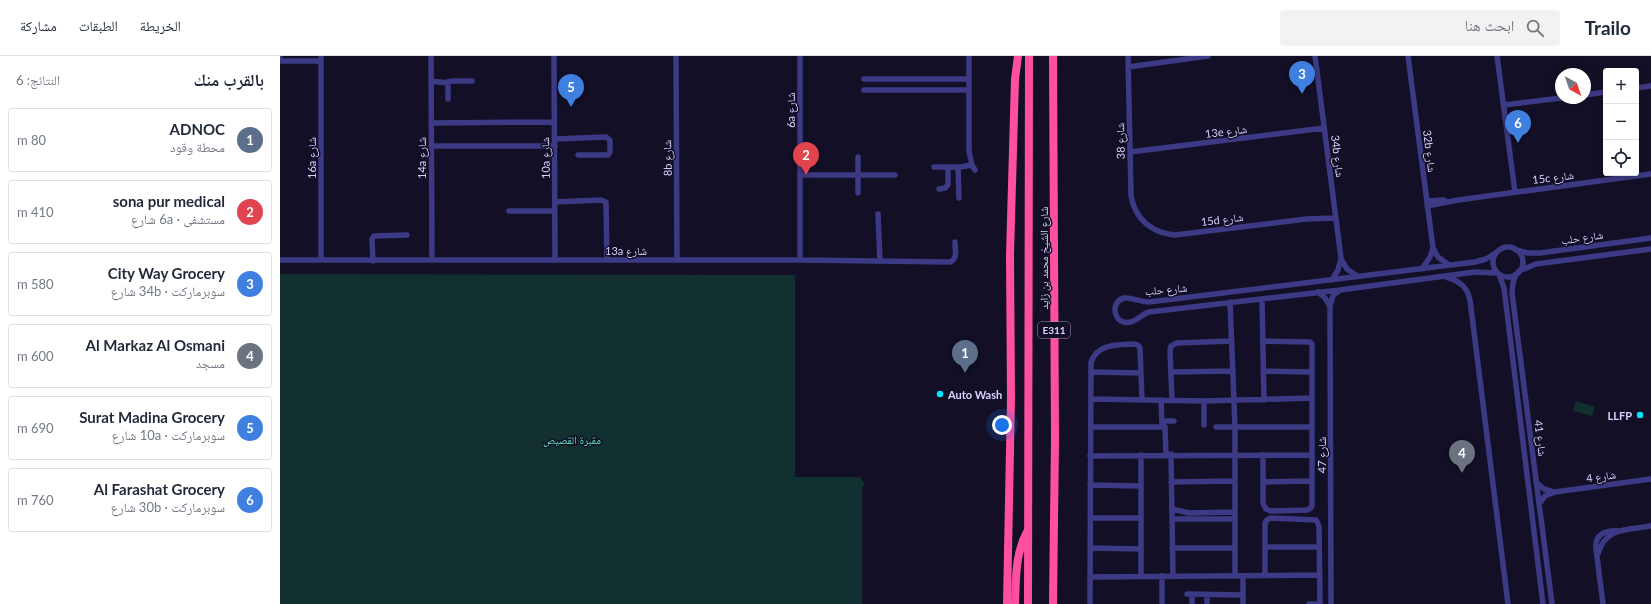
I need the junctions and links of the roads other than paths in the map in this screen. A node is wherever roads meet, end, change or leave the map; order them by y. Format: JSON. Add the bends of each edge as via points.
{"nodes":[{"id":1,"x":430,"y":56,"type":"edge"},
{"id":2,"x":554,"y":56,"type":"edge"},
{"id":3,"x":676,"y":56,"type":"edge"},
{"id":4,"x":800,"y":56,"type":"edge"},
{"id":5,"x":969,"y":56,"type":"edge"},
{"id":6,"x":1018,"y":56,"type":"edge"},
{"id":7,"x":1029,"y":56,"type":"edge"},
{"id":8,"x":1053,"y":56,"type":"edge"},
{"id":9,"x":1128,"y":56,"type":"edge"},
{"id":10,"x":1208,"y":56,"type":"edge"},
{"id":11,"x":1315,"y":56,"type":"edge"},
{"id":12,"x":1408,"y":56,"type":"edge"},
{"id":13,"x":1497,"y":56,"type":"edge"},
{"id":14,"x":280,"y":58,"type":"edge"},
{"id":15,"x":294,"y":59,"type":"edge"},
{"id":16,"x":321,"y":59,"type":"edge"},
{"id":17,"x":1128,"y":67,"type":"junction"},
{"id":18,"x":864,"y":79,"type":"dead end"},
{"id":19,"x":969,"y":79,"type":"junction"},
{"id":20,"x":431,"y":81,"type":"junction"},
{"id":21,"x":472,"y":81,"type":"dead end"},
{"id":22,"x":447,"y":82,"type":"junction"},
{"id":23,"x":1651,"y":86,"type":"edge"},
{"id":24,"x":1639,"y":88,"type":"edge"},
{"id":25,"x":864,"y":90,"type":"dead end"},
{"id":26,"x":969,"y":90,"type":"junction"},
{"id":27,"x":1603,"y":92,"type":"edge"},
{"id":28,"x":1591,"y":94,"type":"edge"},
{"id":29,"x":448,"y":99,"type":"dead end"},
{"id":30,"x":1555,"y":99,"type":"edge"},
{"id":31,"x":1504,"y":105,"type":"junction"},
{"id":32,"x":554,"y":122,"type":"junction"},
{"id":33,"x":431,"y":123,"type":"junction"},
{"id":34,"x":1324,"y":128,"type":"junction"},
{"id":35,"x":555,"y":139,"type":"junction"},
{"id":36,"x":431,"y":146,"type":"junction"},
{"id":37,"x":555,"y":146,"type":"junction"},
{"id":38,"x":1130,"y":152,"type":"junction"},
{"id":39,"x":578,"y":155,"type":"dead end"},
{"id":40,"x":858,"y":157,"type":"dead end"},
{"id":41,"x":934,"y":167,"type":"dead end"},
{"id":42,"x":948,"y":167,"type":"junction"},
{"id":43,"x":958,"y":167,"type":"junction"},
{"id":44,"x":1651,"y":174,"type":"edge"},
{"id":45,"x":801,"y":175,"type":"junction"},
{"id":46,"x":858,"y":175,"type":"junction"},
{"id":47,"x":895,"y":175,"type":"dead end"},
{"id":48,"x":948,"y":183,"type":"junction"},
{"id":49,"x":959,"y":183,"type":"junction"},
{"id":50,"x":939,"y":189,"type":"dead end"},
{"id":51,"x":1515,"y":192,"type":"junction"},
{"id":52,"x":858,"y":193,"type":"dead end"},
{"id":53,"x":959,"y":198,"type":"dead end"},
{"id":54,"x":555,"y":202,"type":"junction"},
{"id":55,"x":1427,"y":204,"type":"junction"},
{"id":56,"x":509,"y":211,"type":"dead end"},
{"id":57,"x":555,"y":211,"type":"junction"},
{"id":58,"x":878,"y":214,"type":"dead end"},
{"id":59,"x":1335,"y":216,"type":"junction"},
{"id":60,"x":1143,"y":221,"type":"joint"},
{"id":61,"x":407,"y":235,"type":"dead end"},
{"id":62,"x":1651,"y":238,"type":"edge"},
{"id":63,"x":955,"y":242,"type":"dead end"},
{"id":64,"x":1433,"y":248,"type":"junction"},
{"id":65,"x":1651,"y":249,"type":"edge"},
{"id":66,"x":1516,"y":250,"type":"junction"},
{"id":67,"x":1497,"y":252,"type":"junction"},
{"id":68,"x":1341,"y":258,"type":"junction"},
{"id":69,"x":280,"y":260,"type":"edge"},
{"id":70,"x":321,"y":260,"type":"junction"},
{"id":71,"x":373,"y":260,"type":"junction"},
{"id":72,"x":432,"y":260,"type":"junction"},
{"id":73,"x":555,"y":260,"type":"junction"},
{"id":74,"x":607,"y":260,"type":"junction"},
{"id":75,"x":677,"y":260,"type":"junction"},
{"id":76,"x":800,"y":260,"type":"junction"},
{"id":77,"x":880,"y":261,"type":"junction"},
{"id":78,"x":1450,"y":265,"type":"junction"},
{"id":79,"x":1422,"y":268,"type":"junction"},
{"id":80,"x":1518,"y":273,"type":"junction"},
{"id":81,"x":1498,"y":274,"type":"junction"},
{"id":82,"x":1357,"y":276,"type":"junction"},
{"id":83,"x":1444,"y":276,"type":"junction"},
{"id":84,"x":1332,"y":280,"type":"junction"},
{"id":85,"x":1340,"y":290,"type":"junction"},
{"id":86,"x":1318,"y":292,"type":"junction"},
{"id":87,"x":1262,"y":298,"type":"junction"},
{"id":88,"x":1230,"y":302,"type":"junction"},
{"id":89,"x":1330,"y":306,"type":"junction"},
{"id":90,"x":1232,"y":341,"type":"junction"},
{"id":91,"x":1263,"y":341,"type":"junction"},
{"id":92,"x":1233,"y":371,"type":"junction"},
{"id":93,"x":1263,"y":371,"type":"junction"},
{"id":94,"x":1091,"y":372,"type":"junction"},
{"id":95,"x":1141,"y":372,"type":"junction"},
{"id":96,"x":1171,"y":372,"type":"junction"},
{"id":97,"x":1312,"y":372,"type":"junction"},
{"id":98,"x":1312,"y":398,"type":"junction"},
{"id":99,"x":1091,"y":399,"type":"junction"},
{"id":100,"x":1142,"y":400,"type":"junction"},
{"id":101,"x":1161,"y":400,"type":"junction"},
{"id":102,"x":1172,"y":400,"type":"junction"},
{"id":103,"x":1234,"y":400,"type":"junction"},
{"id":104,"x":1264,"y":400,"type":"junction"},
{"id":105,"x":1204,"y":401,"type":"junction"},
{"id":106,"x":1162,"y":421,"type":"junction"},
{"id":107,"x":1174,"y":421,"type":"dead end"},
{"id":108,"x":1204,"y":425,"type":"dead end"},
{"id":109,"x":1091,"y":427,"type":"junction"},
{"id":110,"x":1165,"y":427,"type":"junction"},
{"id":111,"x":1216,"y":427,"type":"dead end"},
{"id":112,"x":1235,"y":427,"type":"junction"},
{"id":113,"x":1312,"y":427,"type":"junction"},
{"id":114,"x":1168,"y":454,"type":"junction"},
{"id":115,"x":1141,"y":455,"type":"junction"},
{"id":116,"x":1234,"y":455,"type":"junction"},
{"id":117,"x":1263,"y":455,"type":"junction"},
{"id":118,"x":1312,"y":455,"type":"junction"},
{"id":119,"x":1090,"y":456,"type":"junction"},
{"id":120,"x":1651,"y":479,"type":"edge"},
{"id":121,"x":1234,"y":481,"type":"junction"},
{"id":122,"x":1312,"y":481,"type":"junction"},
{"id":123,"x":1171,"y":482,"type":"junction"},
{"id":124,"x":1263,"y":482,"type":"junction"},
{"id":125,"x":1536,"y":482,"type":"junction"},
{"id":126,"x":1090,"y":485,"type":"junction"},
{"id":127,"x":1141,"y":486,"type":"junction"},
{"id":128,"x":1555,"y":492,"type":"junction"},
{"id":129,"x":1539,"y":504,"type":"junction"},
{"id":130,"x":1172,"y":509,"type":"junction"},
{"id":131,"x":1235,"y":512,"type":"junction"},
{"id":132,"x":1090,"y":518,"type":"junction"},
{"id":133,"x":1141,"y":518,"type":"junction"},
{"id":134,"x":1172,"y":519,"type":"junction"},
{"id":135,"x":1235,"y":519,"type":"junction"},
{"id":136,"x":1651,"y":526,"type":"edge"},
{"id":137,"x":1028,"y":532,"type":"junction"},
{"id":138,"x":1265,"y":547,"type":"junction"},
{"id":139,"x":1319,"y":547,"type":"junction"},
{"id":140,"x":1090,"y":548,"type":"junction"},
{"id":141,"x":1172,"y":548,"type":"junction"},
{"id":142,"x":1235,"y":548,"type":"junction"},
{"id":143,"x":1141,"y":549,"type":"junction"},
{"id":144,"x":1320,"y":575,"type":"junction"},
{"id":145,"x":1141,"y":576,"type":"junction"},
{"id":146,"x":1162,"y":576,"type":"junction"},
{"id":147,"x":1173,"y":576,"type":"junction"},
{"id":148,"x":1235,"y":576,"type":"junction"},
{"id":149,"x":1243,"y":576,"type":"junction"},
{"id":150,"x":1265,"y":576,"type":"junction"},
{"id":151,"x":1090,"y":577,"type":"junction"},
{"id":152,"x":1207,"y":595,"type":"junction"},
{"id":153,"x":1243,"y":596,"type":"junction"},
{"id":154,"x":1007,"y":604,"type":"edge"},
{"id":155,"x":1015,"y":604,"type":"edge"},
{"id":156,"x":1028,"y":604,"type":"edge"},
{"id":157,"x":1053,"y":604,"type":"edge"},
{"id":158,"x":1090,"y":604,"type":"edge"},
{"id":159,"x":1162,"y":604,"type":"edge"},
{"id":160,"x":1192,"y":604,"type":"edge"},
{"id":161,"x":1207,"y":604,"type":"edge"},
{"id":162,"x":1243,"y":604,"type":"edge"},
{"id":163,"x":1309,"y":604,"type":"edge"},
{"id":164,"x":1320,"y":604,"type":"edge"},
{"id":165,"x":1331,"y":604,"type":"edge"},
{"id":166,"x":1508,"y":604,"type":"edge"},
{"id":167,"x":1543,"y":604,"type":"edge"},
{"id":168,"x":1552,"y":604,"type":"edge"},
{"id":169,"x":1603,"y":604,"type":"edge"}],
"edges":[{"from":1,"to":20,"type":"street","name":"14a شارع"},
{"from":2,"to":32,"type":"street","name":"10a شارع"},
{"from":3,"to":75,"type":"street","name":"8b شارع"},
{"from":4,"to":45,"type":"street","name":"6a شارع"},
{"from":5,"to":19,"type":"street"},
{"from":6,"to":154,"type":"highway","via":[[1010,248],[1011,398]]},
{"from":7,"to":137,"type":"highway","name":"شارع الشيخ محمد بن زايد","number":"E311"},
{"from":8,"to":157,"type":"highway","name":"شارع الشيخ محمد بن زايد","number":"E311"},
{"from":9,"to":17,"type":"street","name":"شارع 38"},
{"from":10,"to":17,"type":"street"},
{"from":11,"to":34,"type":"street","name":"34b شارع"},
{"from":12,"to":55,"type":"street","name":"32b شارع"},
{"from":13,"to":31,"type":"street"},
{"from":14,"to":15,"type":"street","via":[[280,61]]},
{"from":15,"to":16,"type":"street"},
{"from":16,"to":70,"type":"street","name":"16a شارع"},
{"from":17,"to":38,"type":"street","name":"شارع 38"},
{"from":18,"to":19,"type":"street"},
{"from":19,"to":26,"type":"street"},
{"from":20,"to":22,"type":"street"},
{"from":20,"to":33,"type":"street","name":"14a شارع"},
{"from":21,"to":22,"type":"street"},
{"from":22,"to":29,"type":"street"},
{"from":23,"to":24,"type":"street"},
{"from":25,"to":26,"type":"street"},
{"from":26,"to":43,"type":"street","via":[[969,151],[973,167]]},
{"from":27,"to":28,"type":"street"},
{"from":30,"to":31,"type":"street"},
{"from":31,"to":51,"type":"street"},
{"from":32,"to":33,"type":"street"},
{"from":32,"to":35,"type":"street","name":"10a شارع"},
{"from":33,"to":36,"type":"street","name":"14a شارع"},
{"from":34,"to":38,"type":"street","name":"13e شارع"},
{"from":34,"to":59,"type":"street","name":"34b شارع"},
{"from":35,"to":37,"type":"street","name":"10a شارع"},
{"from":35,"to":39,"type":"street","via":[[606,137],[610,140],[608,155]]},
{"from":36,"to":37,"type":"street"},
{"from":36,"to":72,"type":"street","name":"14a شارع"},
{"from":37,"to":54,"type":"street","name":"10a شارع"},
{"from":38,"to":60,"type":"street","name":"شارع 38","via":[[1131,196],[1134,207]]},
{"from":40,"to":46,"type":"street"},
{"from":41,"to":42,"type":"street"},
{"from":42,"to":43,"type":"street"},
{"from":42,"to":48,"type":"street"},
{"from":43,"to":49,"type":"street"},
{"from":44,"to":51,"type":"street","name":"15c شارع"},
{"from":45,"to":46,"type":"street"},
{"from":45,"to":76,"type":"street","name":"6a شارع"},
{"from":46,"to":47,"type":"street"},
{"from":46,"to":52,"type":"street"},
{"from":48,"to":49,"type":"street"},
{"from":48,"to":50,"type":"street","via":[[945,188]]},
{"from":49,"to":53,"type":"street"},
{"from":51,"to":55,"type":"street","name":"15c شارع"},
{"from":54,"to":57,"type":"street","name":"10a شارع"},
{"from":54,"to":74,"type":"street","via":[[606,202]]},
{"from":55,"to":64,"type":"street","name":"32b شارع"},
{"from":56,"to":57,"type":"street"},
{"from":57,"to":73,"type":"street","name":"10a شارع"},
{"from":58,"to":77,"type":"street"},
{"from":59,"to":60,"type":"street","name":"15d شارع","via":[[1175,235],[1158,231]]},
{"from":59,"to":68,"type":"street","name":"34b شارع"},
{"from":61,"to":71,"type":"street","via":[[374,236]]},
{"from":62,"to":66,"type":"street","name":"شارع حلب","via":[[1540,253]]},
{"from":63,"to":77,"type":"street","name":"13a شارع","via":[[955,257],[952,262]]},
{"from":64,"to":78,"type":"street","via":[[1438,257]]},
{"from":64,"to":79,"type":"street"},
{"from":65,"to":80,"type":"street","name":"شارع حلب","via":[[1540,263]]},
{"from":66,"to":67,"type":"street","via":[[1508,248]]},
{"from":66,"to":80,"type":"street","via":[[1522,260]]},
{"from":67,"to":78,"type":"street","name":"شارع حلب","via":[[1481,261]]},
{"from":67,"to":81,"type":"street","via":[[1493,263]]},
{"from":68,"to":82,"type":"street","name":"34b شارع","via":[[1347,269]]},
{"from":68,"to":84,"type":"street","name":"34b شارع"},
{"from":69,"to":70,"type":"street","name":"13a شارع"},
{"from":70,"to":71,"type":"street","name":"13a شارع"},
{"from":71,"to":72,"type":"street","name":"13a شارع"},
{"from":72,"to":73,"type":"street","name":"13a شارع"},
{"from":73,"to":74,"type":"street","name":"13a شارع"},
{"from":74,"to":75,"type":"street","name":"13a شارع"},
{"from":75,"to":76,"type":"street","name":"13a شارع"},
{"from":76,"to":77,"type":"street","name":"13a شارع"},
{"from":78,"to":79,"type":"street","name":"شارع حلب"},
{"from":79,"to":82,"type":"street","name":"شارع حلب"},
{"from":80,"to":81,"type":"street","via":[[1506,277]]},
{"from":80,"to":125,"type":"street","name":"شارع 41","via":[[1512,283],[1512,293]]},
{"from":81,"to":83,"type":"street","name":"شارع حلب","via":[[1475,272]]},
{"from":81,"to":167,"type":"street","name":"شارع 41","via":[[1504,294]]},
{"from":82,"to":84,"type":"street","name":"شارع حلب"},
{"from":83,"to":85,"type":"street","name":"شارع حلب"},
{"from":83,"to":166,"type":"street","via":[[1461,283],[1469,294]]},
{"from":84,"to":88,"type":"street","name":"شارع حلب","via":[[1149,302],[1125,298],[1116,305],[1115,312],[1122,322],[1130,322],[1149,312]]},
{"from":85,"to":86,"type":"street","name":"شارع حلب"},
{"from":85,"to":89,"type":"street","via":[[1333,296]]},
{"from":86,"to":87,"type":"street","name":"شارع حلب"},
{"from":86,"to":89,"type":"street"},
{"from":87,"to":88,"type":"street","name":"شارع حلب"},
{"from":87,"to":91,"type":"street"},
{"from":88,"to":90,"type":"street"},
{"from":89,"to":165,"type":"street","name":"شارع 47"},
{"from":90,"to":92,"type":"street"},
{"from":90,"to":96,"type":"street","via":[[1174,344],[1170,348]]},
{"from":91,"to":93,"type":"street"},
{"from":91,"to":97,"type":"street","via":[[1311,342]]},
{"from":92,"to":96,"type":"street"},
{"from":92,"to":103,"type":"street"},
{"from":93,"to":97,"type":"street"},
{"from":93,"to":104,"type":"street"},
{"from":94,"to":95,"type":"street"},
{"from":94,"to":95,"type":"street","via":[[1092,360],[1103,347],[1135,344],[1140,348]]},
{"from":94,"to":99,"type":"street"},
{"from":95,"to":100,"type":"street"},
{"from":96,"to":102,"type":"street"},
{"from":97,"to":98,"type":"street"},
{"from":98,"to":104,"type":"street"},
{"from":98,"to":113,"type":"street"},
{"from":99,"to":100,"type":"street"},
{"from":99,"to":109,"type":"street"},
{"from":100,"to":101,"type":"street"},
{"from":101,"to":102,"type":"street"},
{"from":101,"to":106,"type":"street"},
{"from":102,"to":105,"type":"street"},
{"from":103,"to":104,"type":"street"},
{"from":103,"to":105,"type":"street"},
{"from":103,"to":112,"type":"street"},
{"from":105,"to":108,"type":"street"},
{"from":106,"to":107,"type":"street"},
{"from":106,"to":110,"type":"street"},
{"from":109,"to":110,"type":"street"},
{"from":109,"to":119,"type":"street"},
{"from":110,"to":114,"type":"street"},
{"from":111,"to":112,"type":"street"},
{"from":112,"to":113,"type":"street"},
{"from":112,"to":116,"type":"street"},
{"from":113,"to":118,"type":"street"},
{"from":114,"to":115,"type":"street"},
{"from":114,"to":116,"type":"street"},
{"from":114,"to":123,"type":"street"},
{"from":115,"to":119,"type":"street"},
{"from":115,"to":127,"type":"street"},
{"from":116,"to":117,"type":"street"},
{"from":116,"to":121,"type":"street"},
{"from":117,"to":118,"type":"street"},
{"from":117,"to":124,"type":"street"},
{"from":118,"to":122,"type":"street"},
{"from":119,"to":126,"type":"street"},
{"from":120,"to":128,"type":"street","name":"شارع 4"},
{"from":121,"to":123,"type":"street"},
{"from":121,"to":131,"type":"street"},
{"from":122,"to":124,"type":"street"},
{"from":122,"to":124,"type":"street","via":[[1312,507],[1309,510],[1271,511],[1266,509],[1263,503]]},
{"from":123,"to":130,"type":"street"},
{"from":125,"to":128,"type":"street","via":[[1544,489]]},
{"from":125,"to":129,"type":"street","name":"شارع 41"},
{"from":126,"to":127,"type":"street"},
{"from":126,"to":132,"type":"street"},
{"from":127,"to":133,"type":"street"},
{"from":128,"to":129,"type":"street","name":"شارع 4","via":[[1545,496]]},
{"from":129,"to":168,"type":"street","name":"شارع 41"},
{"from":130,"to":131,"type":"street","via":[[1189,513]]},
{"from":130,"to":134,"type":"street"},
{"from":131,"to":135,"type":"street"},
{"from":132,"to":133,"type":"street"},
{"from":132,"to":140,"type":"street"},
{"from":133,"to":143,"type":"street"},
{"from":134,"to":135,"type":"street"},
{"from":134,"to":141,"type":"street"},
{"from":135,"to":142,"type":"street"},
{"from":136,"to":169,"type":"street","via":[[1620,531],[1608,530],[1600,534],[1595,545]]},
{"from":137,"to":155,"type":"highway","via":[[1021,545],[1018,559]]},
{"from":137,"to":156,"type":"highway","name":"شارع الشيخ محمد بن زايد","number":"E311"},
{"from":138,"to":139,"type":"street"},
{"from":138,"to":139,"type":"street","via":[[1265,523],[1270,518],[1316,520],[1319,524]]},
{"from":138,"to":150,"type":"street"},
{"from":139,"to":144,"type":"street"},
{"from":140,"to":143,"type":"street"},
{"from":140,"to":151,"type":"street"},
{"from":141,"to":142,"type":"street"},
{"from":141,"to":147,"type":"street"},
{"from":142,"to":148,"type":"street"},
{"from":143,"to":145,"type":"street"},
{"from":144,"to":150,"type":"street"},
{"from":144,"to":164,"type":"street"},
{"from":145,"to":146,"type":"street"},
{"from":145,"to":151,"type":"street"},
{"from":146,"to":147,"type":"street"},
{"from":146,"to":159,"type":"street"},
{"from":147,"to":148,"type":"street"},
{"from":148,"to":149,"type":"street"},
{"from":149,"to":150,"type":"street"},
{"from":149,"to":153,"type":"street"},
{"from":151,"to":158,"type":"street"},
{"from":152,"to":153,"type":"street"},
{"from":152,"to":160,"type":"street","via":[[1190,594]]},
{"from":152,"to":161,"type":"street"},
{"from":153,"to":162,"type":"street"},
{"from":163,"to":164,"type":"street"}]}
